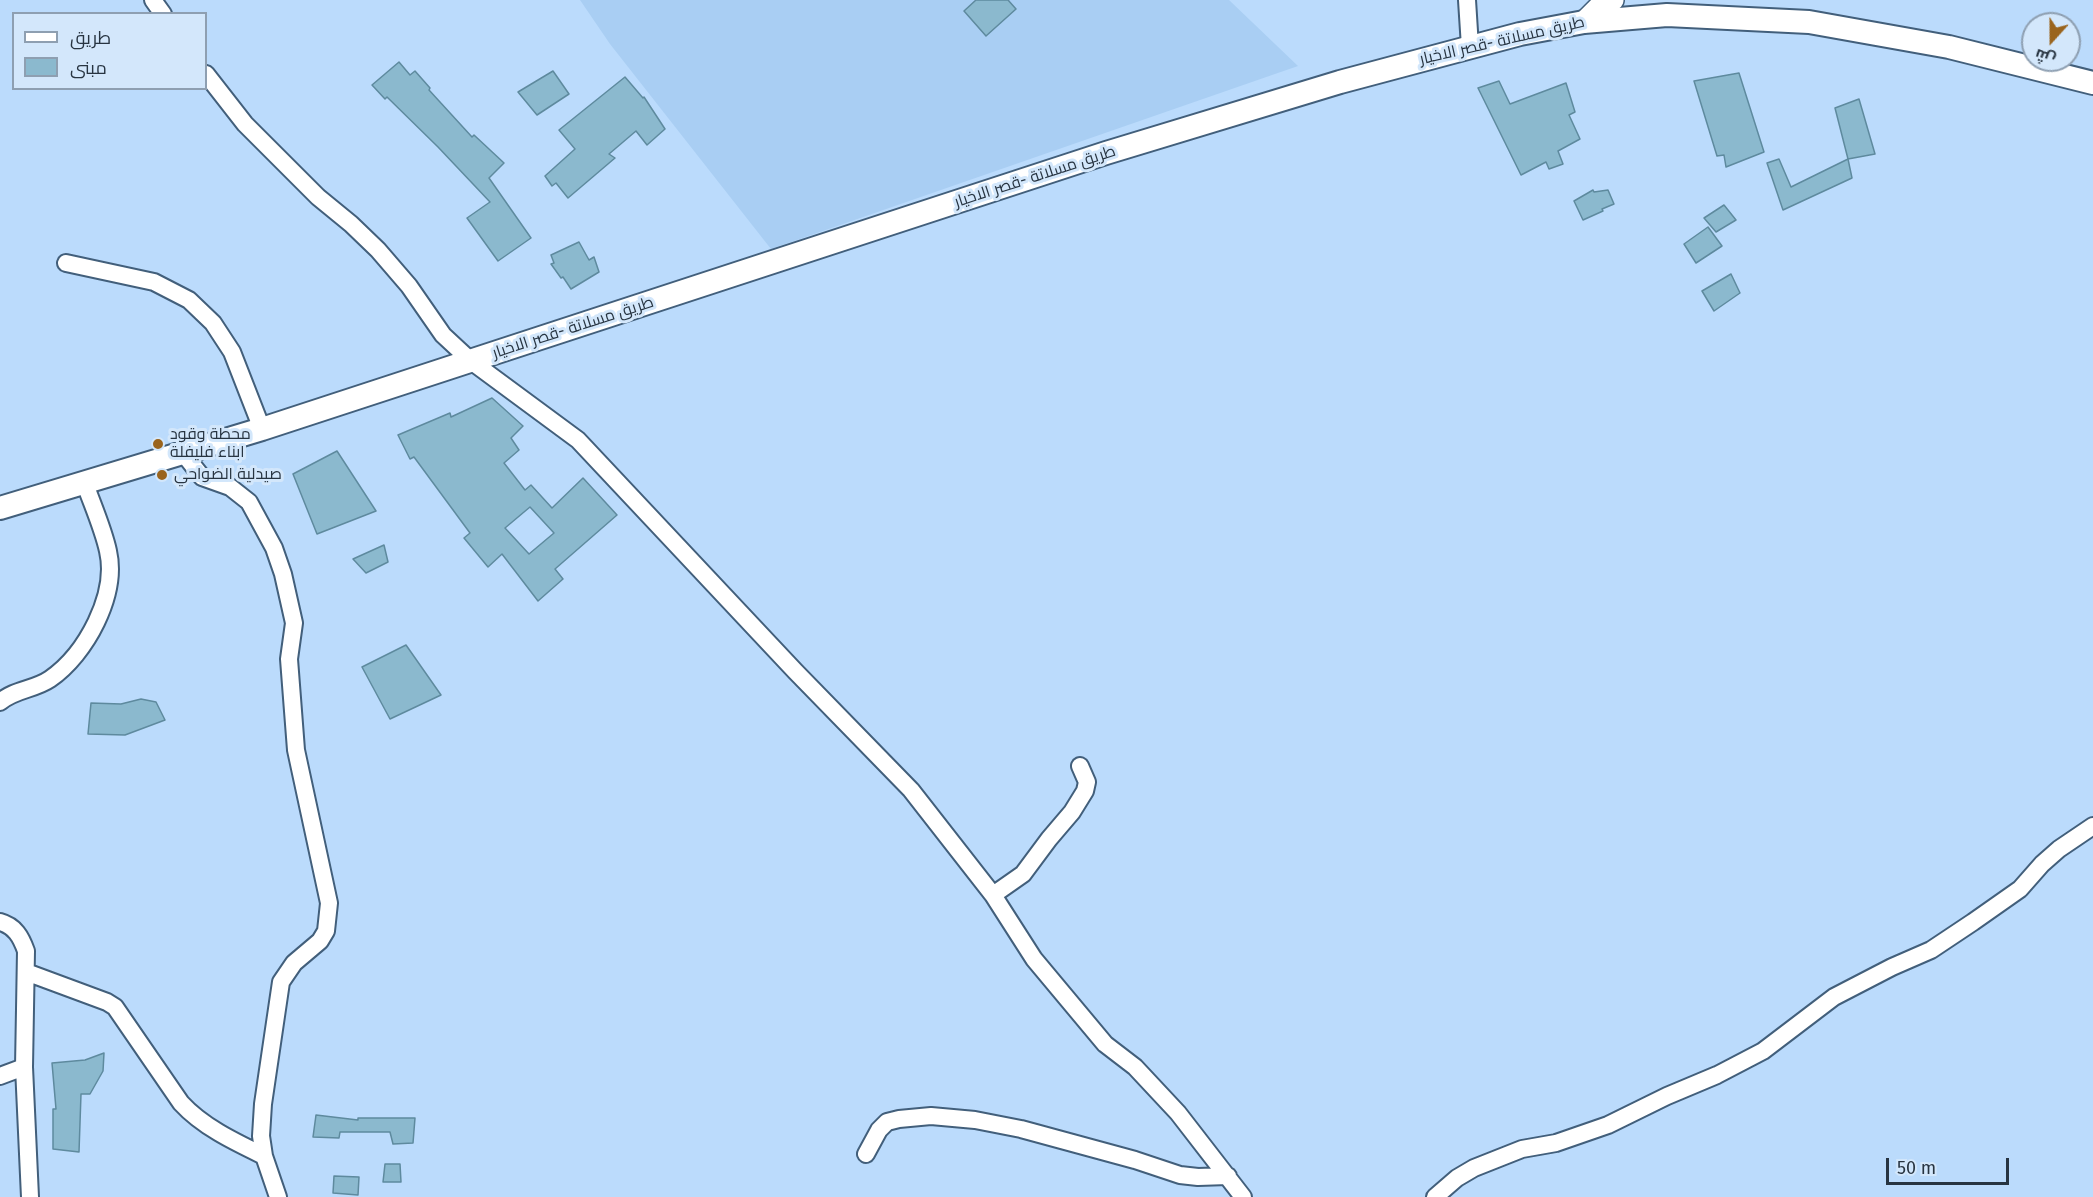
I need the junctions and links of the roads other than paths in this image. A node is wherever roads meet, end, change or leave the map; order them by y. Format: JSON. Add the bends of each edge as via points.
{"nodes":[{"id":1,"x":1467,"y":0,"type":"edge"},
{"id":2,"x":1613,"y":0,"type":"edge"},
{"id":3,"x":1584,"y":22,"type":"junction"},
{"id":4,"x":1470,"y":47,"type":"junction"},
{"id":5,"x":207,"y":75,"type":"edge"},
{"id":6,"x":2093,"y":83,"type":"edge"},
{"id":7,"x":66,"y":263,"type":"dead end"},
{"id":8,"x":471,"y":361,"type":"junction"},
{"id":9,"x":262,"y":429,"type":"junction"},
{"id":10,"x":183,"y":453,"type":"junction"},
{"id":11,"x":84,"y":481,"type":"junction"},
{"id":12,"x":0,"y":508,"type":"edge"},
{"id":13,"x":0,"y":702,"type":"edge"},
{"id":14,"x":1080,"y":766,"type":"dead end"},
{"id":15,"x":2093,"y":826,"type":"edge"},
{"id":16,"x":993,"y":895,"type":"junction"},
{"id":17,"x":0,"y":922,"type":"edge"},
{"id":18,"x":26,"y":972,"type":"junction"},
{"id":19,"x":24,"y":1067,"type":"junction"},
{"id":20,"x":0,"y":1076,"type":"edge"},
{"id":21,"x":866,"y":1154,"type":"dead end"},
{"id":22,"x":264,"y":1156,"type":"junction"},
{"id":23,"x":1228,"y":1176,"type":"junction"},
{"id":24,"x":30,"y":1197,"type":"edge"},
{"id":25,"x":278,"y":1197,"type":"edge"},
{"id":26,"x":1243,"y":1197,"type":"edge"},
{"id":27,"x":1435,"y":1197,"type":"edge"}],
"edges":[{"from":1,"to":4,"type":"street"},
{"from":2,"to":3,"type":"street","via":[[1600,6]]},
{"from":3,"to":4,"type":"main road","name":"طريق مسلاتة -قصر الاخيار"},
{"from":3,"to":6,"type":"main road","name":"طريق مسلاتة -قصر الاخيار","via":[[1667,15],[1809,22],[1949,47]]},
{"from":4,"to":8,"type":"main road","name":"طريق مسلاتة -قصر الاخيار","via":[[1106,153]]},
{"from":5,"to":8,"type":"street","via":[[245,124],[378,250],[443,334]]},
{"from":7,"to":9,"type":"street","via":[[154,282],[189,300],[213,323],[232,352]]},
{"from":8,"to":9,"type":"main road","name":"طريق مسلاتة -قصر الاخيار"},
{"from":8,"to":16,"type":"street","via":[[594,456],[911,790]]},
{"from":9,"to":10,"type":"main road","name":"طريق مسلاتة -قصر الاخيار"},
{"from":10,"to":11,"type":"main road","name":"طريق مسلاتة -قصر الاخيار"},
{"from":10,"to":22,"type":"street","via":[[202,477],[230,487],[249,502],[283,574],[294,623],[289,659],[296,750],[328,903],[326,931],[281,982],[263,1104]]},
{"from":11,"to":12,"type":"main road","name":"طريق مسلاتة -قصر الاخيار"},
{"from":11,"to":13,"type":"street","via":[[109,552],[111,578],[106,597],[84,644],[66,666],[49,680]]},
{"from":14,"to":16,"type":"street","via":[[1088,782],[1072,812],[1023,874]]},
{"from":15,"to":27,"type":"street","via":[[2059,849],[2020,889],[1973,922],[1931,950],[1834,997],[1763,1051],[1608,1125],[1556,1143],[1522,1149],[1474,1168]]},
{"from":16,"to":23,"type":"street","via":[[1034,958],[1094,1031],[1156,1088]]},
{"from":17,"to":18,"type":"street","via":[[21,936]]},
{"from":18,"to":19,"type":"street"},
{"from":18,"to":22,"type":"street","via":[[115,1007],[191,1114]]},
{"from":19,"to":20,"type":"street"},
{"from":19,"to":24,"type":"street"},
{"from":21,"to":23,"type":"street","via":[[887,1122],[932,1116],[1021,1129],[1180,1175]]},
{"from":22,"to":25,"type":"street"},
{"from":23,"to":26,"type":"street"}]}
